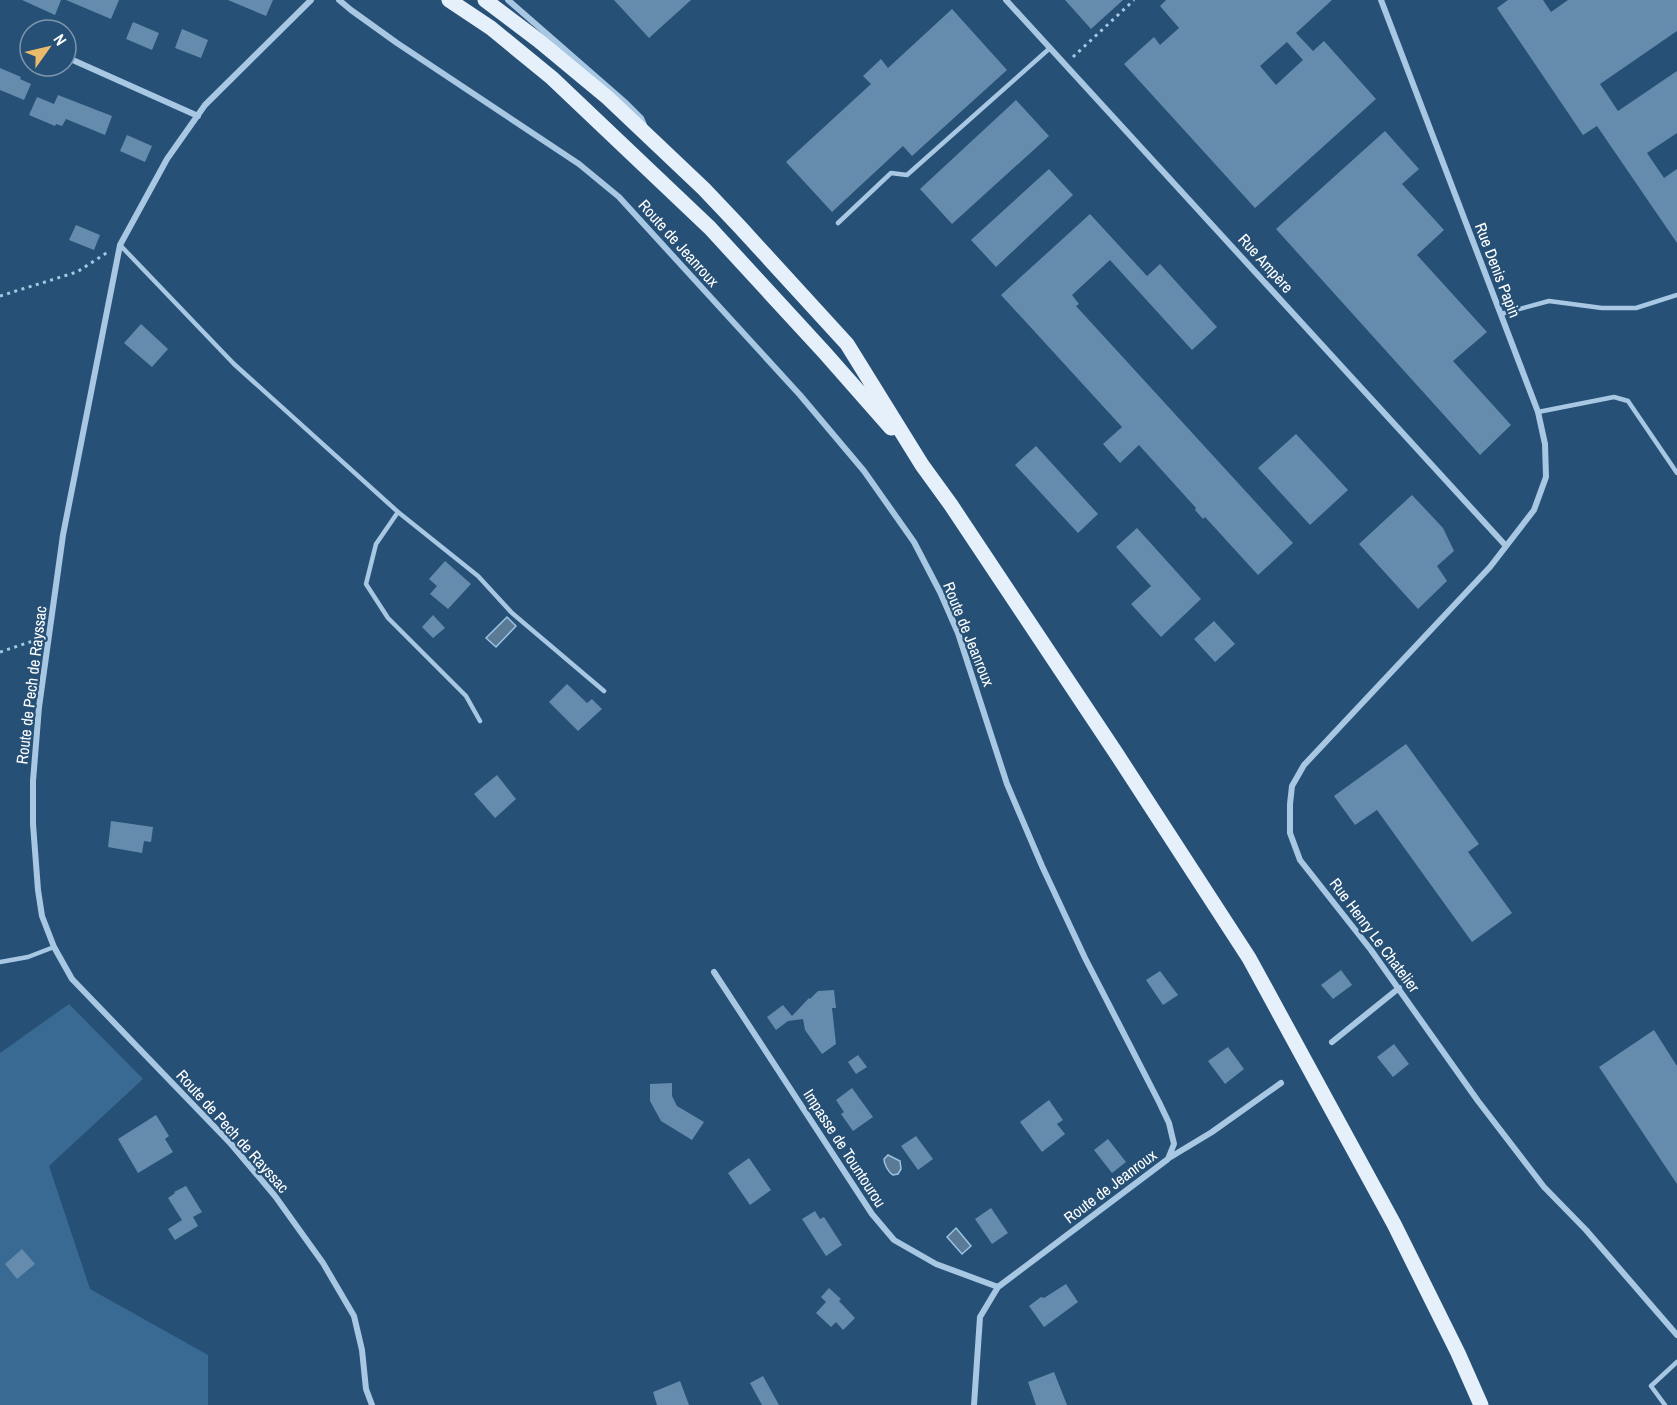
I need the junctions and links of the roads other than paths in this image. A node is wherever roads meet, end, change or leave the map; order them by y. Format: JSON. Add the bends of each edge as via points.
{"nodes":[{"id":1,"x":311,"y":0,"type":"edge"},
{"id":2,"x":339,"y":0,"type":"edge"},
{"id":3,"x":449,"y":0,"type":"edge"},
{"id":4,"x":485,"y":0,"type":"edge"},
{"id":5,"x":508,"y":0,"type":"edge"},
{"id":6,"x":1006,"y":0,"type":"edge"},
{"id":7,"x":1381,"y":0,"type":"edge"},
{"id":8,"x":1050,"y":48,"type":"junction"},
{"id":9,"x":78,"y":62,"type":"edge"},
{"id":10,"x":198,"y":116,"type":"junction"},
{"id":11,"x":648,"y":134,"type":"junction"},
{"id":12,"x":838,"y":223,"type":"dead end"},
{"id":13,"x":120,"y":245,"type":"junction"},
{"id":14,"x":1677,"y":295,"type":"edge"},
{"id":15,"x":1501,"y":314,"type":"junction"},
{"id":16,"x":1538,"y":412,"type":"junction"},
{"id":17,"x":922,"y":465,"type":"junction"},
{"id":18,"x":1677,"y":473,"type":"edge"},
{"id":19,"x":398,"y":512,"type":"junction"},
{"id":20,"x":1506,"y":546,"type":"junction"},
{"id":21,"x":604,"y":691,"type":"dead end"},
{"id":22,"x":480,"y":721,"type":"dead end"},
{"id":23,"x":54,"y":947,"type":"junction"},
{"id":24,"x":0,"y":962,"type":"edge"},
{"id":25,"x":714,"y":972,"type":"dead end"},
{"id":26,"x":1399,"y":988,"type":"junction"},
{"id":27,"x":1332,"y":1042,"type":"dead end"},
{"id":28,"x":1281,"y":1083,"type":"dead end"},
{"id":29,"x":1168,"y":1159,"type":"junction"},
{"id":30,"x":998,"y":1287,"type":"junction"},
{"id":31,"x":1677,"y":1335,"type":"edge"},
{"id":32,"x":1677,"y":1362,"type":"edge"},
{"id":33,"x":372,"y":1405,"type":"edge"},
{"id":34,"x":974,"y":1405,"type":"edge"},
{"id":35,"x":1481,"y":1405,"type":"edge"},
{"id":36,"x":1665,"y":1405,"type":"edge"}],
"edges":[{"from":1,"to":10,"type":"street","name":"Route de Pech de Rayssac"},
{"from":2,"to":29,"type":"street","name":"Route de Jeanroux","via":[[579,164],[619,197],[864,471],[914,542],[940,592],[958,633],[1007,784],[1042,866],[1169,1123],[1174,1144]]},
{"from":3,"to":17,"type":"main road","via":[[492,28],[552,78],[710,228]]},
{"from":4,"to":11,"type":"main road"},
{"from":5,"to":11,"type":"street","via":[[626,103],[641,118]]},
{"from":6,"to":8,"type":"street","name":"Rue Ampère"},
{"from":7,"to":15,"type":"street","name":"Rue Denis Papin"},
{"from":8,"to":12,"type":"lane","via":[[908,175],[891,173]]},
{"from":8,"to":20,"type":"street","name":"Rue Ampère"},
{"from":9,"to":10,"type":"street"},
{"from":10,"to":13,"type":"street","name":"Route de Pech de Rayssac","via":[[167,159]]},
{"from":11,"to":17,"type":"main road","via":[[847,344]]},
{"from":13,"to":19,"type":"lane","via":[[234,364]]},
{"from":13,"to":23,"type":"street","name":"Route de Pech de Rayssac","via":[[63,536],[39,707],[33,824],[39,899]]},
{"from":14,"to":15,"type":"lane","via":[[1635,308],[1549,301]]},
{"from":15,"to":16,"type":"street","name":"Rue Denis Papin"},
{"from":16,"to":18,"type":"lane","via":[[1614,397],[1628,401]]},
{"from":16,"to":20,"type":"street","name":"Rue Denis Papin","via":[[1545,444],[1546,477],[1534,510]]},
{"from":17,"to":35,"type":"main road","via":[[1249,957],[1394,1224]]},
{"from":19,"to":21,"type":"lane","via":[[478,576],[512,613]]},
{"from":19,"to":22,"type":"lane","via":[[376,544],[366,584],[388,618],[466,696]]},
{"from":20,"to":26,"type":"street","name":"Rue Henry Le Chatelier","via":[[1304,765],[1292,786],[1290,833],[1300,860]]},
{"from":23,"to":24,"type":"lane"},
{"from":23,"to":33,"type":"street","name":"Route de Pech de Rayssac","via":[[72,979],[231,1144],[275,1196],[323,1263],[354,1316]]},
{"from":25,"to":30,"type":"street","name":"Impasse de Tountourou","via":[[872,1214],[894,1240],[936,1264]]},
{"from":26,"to":27,"type":"street"},
{"from":26,"to":31,"type":"street","name":"Rue Henry Le Chatelier","via":[[1544,1187]]},
{"from":28,"to":29,"type":"street"},
{"from":29,"to":30,"type":"street","name":"Route de Jeanroux"},
{"from":30,"to":34,"type":"street","name":"Route de Jeanroux","via":[[980,1317]]},
{"from":32,"to":36,"type":"lane","via":[[1651,1386]]}]}
